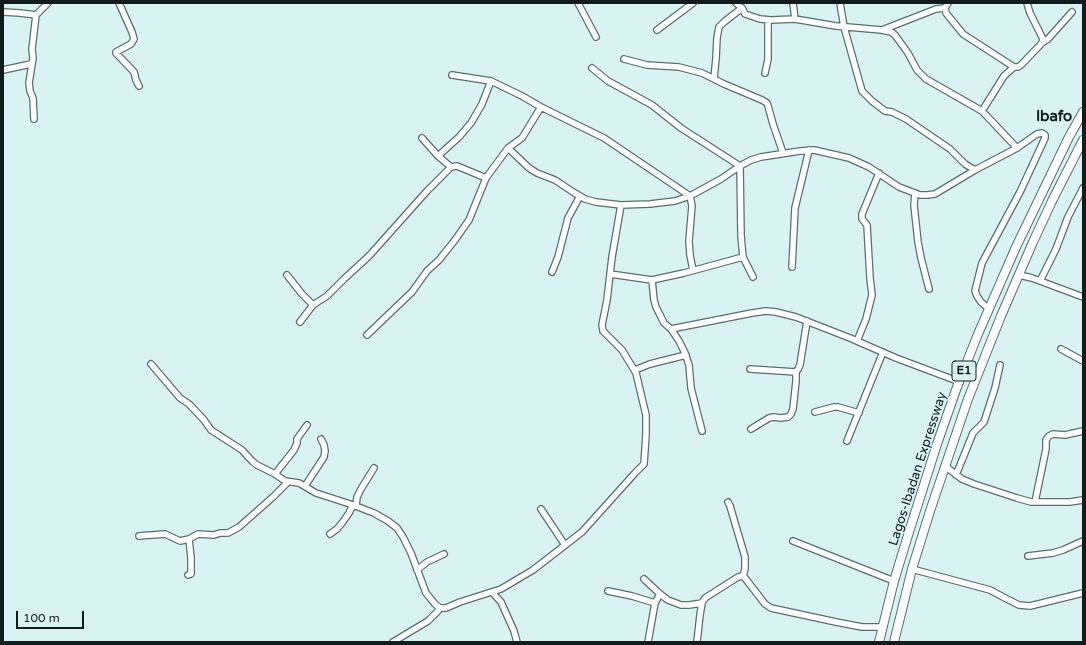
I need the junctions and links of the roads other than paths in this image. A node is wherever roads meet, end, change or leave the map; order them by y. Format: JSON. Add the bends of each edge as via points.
{"nodes":[{"id":1,"x":48,"y":3,"type":"edge"},
{"id":2,"x":119,"y":3,"type":"edge"},
{"id":3,"x":578,"y":3,"type":"edge"},
{"id":4,"x":693,"y":3,"type":"edge"},
{"id":5,"x":736,"y":3,"type":"edge"},
{"id":6,"x":793,"y":3,"type":"edge"},
{"id":7,"x":840,"y":3,"type":"edge"},
{"id":8,"x":1027,"y":3,"type":"edge"},
{"id":9,"x":946,"y":5,"type":"edge"},
{"id":10,"x":742,"y":8,"type":"junction"},
{"id":11,"x":3,"y":12,"type":"edge"},
{"id":12,"x":1072,"y":12,"type":"dead end"},
{"id":13,"x":36,"y":15,"type":"junction"},
{"id":14,"x":796,"y":19,"type":"junction"},
{"id":15,"x":768,"y":20,"type":"junction"},
{"id":16,"x":844,"y":27,"type":"junction"},
{"id":17,"x":657,"y":30,"type":"dead end"},
{"id":18,"x":882,"y":30,"type":"junction"},
{"id":19,"x":596,"y":37,"type":"dead end"},
{"id":20,"x":1042,"y":43,"type":"junction"},
{"id":21,"x":624,"y":59,"type":"dead end"},
{"id":22,"x":31,"y":64,"type":"junction"},
{"id":23,"x":1014,"y":67,"type":"junction"},
{"id":24,"x":592,"y":68,"type":"dead end"},
{"id":25,"x":3,"y":70,"type":"edge"},
{"id":26,"x":765,"y":73,"type":"dead end"},
{"id":27,"x":452,"y":75,"type":"dead end"},
{"id":28,"x":714,"y":79,"type":"junction"},
{"id":29,"x":491,"y":82,"type":"junction"},
{"id":30,"x":139,"y":86,"type":"dead end"},
{"id":31,"x":541,"y":107,"type":"junction"},
{"id":32,"x":982,"y":111,"type":"junction"},
{"id":33,"x":1083,"y":112,"type":"edge"},
{"id":34,"x":34,"y":119,"type":"dead end"},
{"id":35,"x":422,"y":138,"type":"dead end"},
{"id":36,"x":1083,"y":140,"type":"edge"},
{"id":37,"x":508,"y":148,"type":"junction"},
{"id":38,"x":1017,"y":148,"type":"junction"},
{"id":39,"x":808,"y":150,"type":"junction"},
{"id":40,"x":782,"y":153,"type":"junction"},
{"id":41,"x":438,"y":156,"type":"junction"},
{"id":42,"x":740,"y":166,"type":"junction"},
{"id":43,"x":451,"y":167,"type":"junction"},
{"id":44,"x":975,"y":170,"type":"junction"},
{"id":45,"x":879,"y":173,"type":"junction"},
{"id":46,"x":486,"y":178,"type":"junction"},
{"id":47,"x":1083,"y":188,"type":"edge"},
{"id":48,"x":915,"y":193,"type":"junction"},
{"id":49,"x":580,"y":196,"type":"junction"},
{"id":50,"x":690,"y":196,"type":"junction"},
{"id":51,"x":621,"y":205,"type":"junction"},
{"id":52,"x":743,"y":256,"type":"junction"},
{"id":53,"x":792,"y":267,"type":"dead end"},
{"id":54,"x":692,"y":270,"type":"junction"},
{"id":55,"x":552,"y":272,"type":"dead end"},
{"id":56,"x":610,"y":274,"type":"junction"},
{"id":57,"x":287,"y":275,"type":"dead end"},
{"id":58,"x":1019,"y":275,"type":"junction"},
{"id":59,"x":753,"y":277,"type":"dead end"},
{"id":60,"x":652,"y":280,"type":"junction"},
{"id":61,"x":1040,"y":281,"type":"junction"},
{"id":62,"x":929,"y":289,"type":"dead end"},
{"id":63,"x":1083,"y":297,"type":"edge"},
{"id":64,"x":313,"y":304,"type":"junction"},
{"id":65,"x":989,"y":309,"type":"junction"},
{"id":66,"x":806,"y":321,"type":"junction"},
{"id":67,"x":300,"y":322,"type":"dead end"},
{"id":68,"x":671,"y":329,"type":"junction"},
{"id":69,"x":367,"y":335,"type":"dead end"},
{"id":70,"x":857,"y":341,"type":"junction"},
{"id":71,"x":1061,"y":349,"type":"dead end"},
{"id":72,"x":883,"y":352,"type":"junction"},
{"id":73,"x":686,"y":355,"type":"junction"},
{"id":74,"x":1083,"y":361,"type":"edge"},
{"id":75,"x":151,"y":364,"type":"dead end"},
{"id":76,"x":1000,"y":364,"type":"dead end"},
{"id":77,"x":750,"y":369,"type":"dead end"},
{"id":78,"x":635,"y":370,"type":"junction"},
{"id":79,"x":796,"y":372,"type":"junction"},
{"id":80,"x":960,"y":382,"type":"junction"},
{"id":81,"x":815,"y":412,"type":"dead end"},
{"id":82,"x":858,"y":413,"type":"junction"},
{"id":83,"x":307,"y":425,"type":"dead end"},
{"id":84,"x":751,"y":429,"type":"dead end"},
{"id":85,"x":702,"y":431,"type":"dead end"},
{"id":86,"x":1083,"y":431,"type":"edge"},
{"id":87,"x":321,"y":439,"type":"dead end"},
{"id":88,"x":847,"y":441,"type":"dead end"},
{"id":89,"x":945,"y":466,"type":"junction"},
{"id":90,"x":374,"y":468,"type":"dead end"},
{"id":91,"x":275,"y":474,"type":"junction"},
{"id":92,"x":956,"y":475,"type":"junction"},
{"id":93,"x":288,"y":482,"type":"junction"},
{"id":94,"x":305,"y":486,"type":"junction"},
{"id":95,"x":1083,"y":500,"type":"edge"},
{"id":96,"x":728,"y":502,"type":"dead end"},
{"id":97,"x":1035,"y":502,"type":"junction"},
{"id":98,"x":354,"y":505,"type":"junction"},
{"id":99,"x":541,"y":509,"type":"dead end"},
{"id":100,"x":330,"y":534,"type":"dead end"},
{"id":101,"x":139,"y":536,"type":"dead end"},
{"id":102,"x":189,"y":539,"type":"junction"},
{"id":103,"x":1083,"y":541,"type":"edge"},
{"id":104,"x":793,"y":542,"type":"dead end"},
{"id":105,"x":565,"y":546,"type":"junction"},
{"id":106,"x":444,"y":554,"type":"dead end"},
{"id":107,"x":1028,"y":556,"type":"dead end"},
{"id":108,"x":912,"y":569,"type":"junction"},
{"id":109,"x":417,"y":570,"type":"junction"},
{"id":110,"x":188,"y":575,"type":"dead end"},
{"id":111,"x":743,"y":576,"type":"junction"},
{"id":112,"x":644,"y":579,"type":"dead end"},
{"id":113,"x":894,"y":581,"type":"junction"},
{"id":114,"x":608,"y":591,"type":"dead end"},
{"id":115,"x":492,"y":592,"type":"junction"},
{"id":116,"x":1083,"y":593,"type":"edge"},
{"id":117,"x":660,"y":594,"type":"junction"},
{"id":118,"x":655,"y":603,"type":"junction"},
{"id":119,"x":702,"y":603,"type":"junction"},
{"id":120,"x":440,"y":608,"type":"junction"},
{"id":121,"x":882,"y":627,"type":"junction"},
{"id":122,"x":393,"y":642,"type":"edge"},
{"id":123,"x":517,"y":642,"type":"edge"},
{"id":124,"x":648,"y":642,"type":"edge"},
{"id":125,"x":697,"y":642,"type":"edge"},
{"id":126,"x":879,"y":642,"type":"edge"},
{"id":127,"x":894,"y":642,"type":"edge"}],
"edges":[{"from":1,"to":13,"type":"street"},
{"from":2,"to":30,"type":"street","via":[[134,39],[131,44],[116,53],[134,72]]},
{"from":3,"to":19,"type":"street"},
{"from":4,"to":17,"type":"street"},
{"from":5,"to":10,"type":"street"},
{"from":6,"to":14,"type":"street"},
{"from":7,"to":16,"type":"street"},
{"from":8,"to":20,"type":"street","via":[[1043,39]]},
{"from":9,"to":18,"type":"street"},
{"from":9,"to":23,"type":"street","via":[[946,13],[963,34]]},
{"from":10,"to":15,"type":"street","via":[[745,14]]},
{"from":10,"to":28,"type":"street","via":[[719,27]]},
{"from":11,"to":13,"type":"street"},
{"from":12,"to":20,"type":"street"},
{"from":13,"to":22,"type":"street"},
{"from":14,"to":15,"type":"street"},
{"from":14,"to":16,"type":"street"},
{"from":15,"to":26,"type":"street","via":[[768,59]]},
{"from":16,"to":18,"type":"street"},
{"from":16,"to":44,"type":"street","via":[[862,91],[885,111],[906,119],[950,149]]},
{"from":18,"to":32,"type":"street","via":[[895,35],[917,70],[926,78]]},
{"from":20,"to":23,"type":"street","via":[[1021,65]]},
{"from":21,"to":28,"type":"street","via":[[647,65],[689,69],[702,72]]},
{"from":22,"to":25,"type":"street"},
{"from":22,"to":34,"type":"street","via":[[29,83]]},
{"from":23,"to":32,"type":"street","via":[[1004,76]]},
{"from":24,"to":42,"type":"street","via":[[608,81],[652,105],[681,128]]},
{"from":27,"to":29,"type":"street"},
{"from":28,"to":40,"type":"street","via":[[767,103]]},
{"from":29,"to":31,"type":"street"},
{"from":29,"to":41,"type":"street","via":[[471,123]]},
{"from":31,"to":37,"type":"street","via":[[522,138]]},
{"from":31,"to":50,"type":"street","via":[[604,138]]},
{"from":32,"to":38,"type":"street"},
{"from":33,"to":65,"type":"highway","name":"Lagos-Ibadan Expressway","number":"E1","via":[[1032,213]]},
{"from":35,"to":41,"type":"street"},
{"from":36,"to":58,"type":"highway","name":"Lagos-Ibadan Expressway","number":"E1"},
{"from":37,"to":46,"type":"street"},
{"from":37,"to":49,"type":"street","via":[[533,170]]},
{"from":38,"to":44,"type":"street"},
{"from":38,"to":65,"type":"street","via":[[1037,134],[1045,135],[1046,138],[1020,192],[982,263],[976,291],[977,296]]},
{"from":39,"to":40,"type":"street"},
{"from":39,"to":45,"type":"street","via":[[849,158]]},
{"from":39,"to":53,"type":"street","via":[[795,208]]},
{"from":40,"to":42,"type":"street","via":[[751,160]]},
{"from":41,"to":43,"type":"street"},
{"from":42,"to":50,"type":"street"},
{"from":42,"to":52,"type":"street"},
{"from":43,"to":46,"type":"street","via":[[456,166]]},
{"from":43,"to":64,"type":"street","via":[[369,256],[326,296]]},
{"from":44,"to":48,"type":"street","via":[[935,194]]},
{"from":45,"to":48,"type":"street","via":[[900,187]]},
{"from":45,"to":70,"type":"street","via":[[862,214],[862,219],[867,225],[872,295]]},
{"from":46,"to":69,"type":"street","via":[[469,220],[455,240],[412,292]]},
{"from":47,"to":61,"type":"street"},
{"from":48,"to":62,"type":"street","via":[[917,235]]},
{"from":49,"to":51,"type":"street","via":[[596,202]]},
{"from":49,"to":55,"type":"street","via":[[568,218]]},
{"from":50,"to":51,"type":"street","via":[[675,201]]},
{"from":50,"to":54,"type":"street","via":[[692,206],[689,241]]},
{"from":51,"to":56,"type":"street"},
{"from":52,"to":54,"type":"street"},
{"from":52,"to":59,"type":"street"},
{"from":54,"to":60,"type":"street"},
{"from":56,"to":60,"type":"street"},
{"from":56,"to":78,"type":"street","via":[[603,331],[622,350]]},
{"from":57,"to":64,"type":"street"},
{"from":58,"to":61,"type":"street"},
{"from":58,"to":89,"type":"highway","name":"Lagos-Ibadan Expressway","number":"E1","via":[[968,399]]},
{"from":60,"to":68,"type":"street","via":[[656,307],[664,323]]},
{"from":61,"to":63,"type":"street"},
{"from":64,"to":67,"type":"street"},
{"from":65,"to":80,"type":"highway","name":"Lagos-Ibadan Expressway","number":"E1"},
{"from":66,"to":68,"type":"street","via":[[766,311]]},
{"from":66,"to":70,"type":"street"},
{"from":66,"to":79,"type":"street","via":[[800,365]]},
{"from":68,"to":73,"type":"street"},
{"from":70,"to":72,"type":"street"},
{"from":71,"to":74,"type":"street"},
{"from":72,"to":80,"type":"street"},
{"from":72,"to":82,"type":"street"},
{"from":73,"to":78,"type":"street"},
{"from":73,"to":85,"type":"street"},
{"from":75,"to":91,"type":"street","via":[[211,430],[242,450],[252,461]]},
{"from":76,"to":92,"type":"street","via":[[984,422],[975,429]]},
{"from":77,"to":79,"type":"street"},
{"from":78,"to":105,"type":"street","via":[[646,415],[644,464],[582,532]]},
{"from":79,"to":84,"type":"street","via":[[791,414],[788,417],[769,418]]},
{"from":80,"to":113,"type":"highway","name":"Lagos-Ibadan Expressway","number":"E1","via":[[932,459]]},
{"from":81,"to":82,"type":"street","via":[[834,406]]},
{"from":82,"to":88,"type":"street"},
{"from":83,"to":91,"type":"street","via":[[297,439],[294,450]]},
{"from":86,"to":97,"type":"street","via":[[1065,435],[1053,434],[1046,440]]},
{"from":87,"to":94,"type":"street","via":[[324,456]]},
{"from":89,"to":92,"type":"street"},
{"from":89,"to":108,"type":"highway","name":"Lagos-Ibadan Expressway","number":"E1"},
{"from":90,"to":98,"type":"street","via":[[360,489]]},
{"from":91,"to":93,"type":"street"},
{"from":92,"to":97,"type":"street","via":[[974,484]]},
{"from":93,"to":94,"type":"street"},
{"from":93,"to":102,"type":"street","via":[[240,527],[214,535],[198,534]]},
{"from":94,"to":98,"type":"street","via":[[316,493]]},
{"from":95,"to":97,"type":"street"},
{"from":96,"to":111,"type":"street","via":[[745,557]]},
{"from":98,"to":100,"type":"street","via":[[342,523]]},
{"from":98,"to":109,"type":"street","via":[[374,513],[397,528]]},
{"from":99,"to":105,"type":"street"},
{"from":101,"to":102,"type":"street","via":[[165,534],[180,541]]},
{"from":102,"to":110,"type":"street","via":[[191,574]]},
{"from":103,"to":107,"type":"street","via":[[1053,553]]},
{"from":104,"to":113,"type":"street"},
{"from":105,"to":115,"type":"street","via":[[533,570]]},
{"from":106,"to":109,"type":"street"},
{"from":108,"to":116,"type":"street","via":[[990,590],[1019,605],[1030,606]]},
{"from":108,"to":127,"type":"highway","name":"Lagos-Ibadan Expressway","number":"E1"},
{"from":109,"to":120,"type":"street","via":[[426,593]]},
{"from":111,"to":119,"type":"street","via":[[704,598]]},
{"from":111,"to":121,"type":"street","via":[[771,608],[862,627]]},
{"from":112,"to":117,"type":"street"},
{"from":113,"to":121,"type":"highway","name":"Lagos-Ibadan Expressway","number":"E1"},
{"from":114,"to":118,"type":"street"},
{"from":115,"to":120,"type":"street"},
{"from":115,"to":123,"type":"street","via":[[501,602]]},
{"from":117,"to":118,"type":"street"},
{"from":117,"to":119,"type":"street","via":[[681,605]]},
{"from":118,"to":124,"type":"street"},
{"from":119,"to":125,"type":"street"},
{"from":120,"to":122,"type":"street","via":[[428,621]]},
{"from":121,"to":126,"type":"highway","name":"Lagos-Ibadan Expressway","number":"E1"}]}
